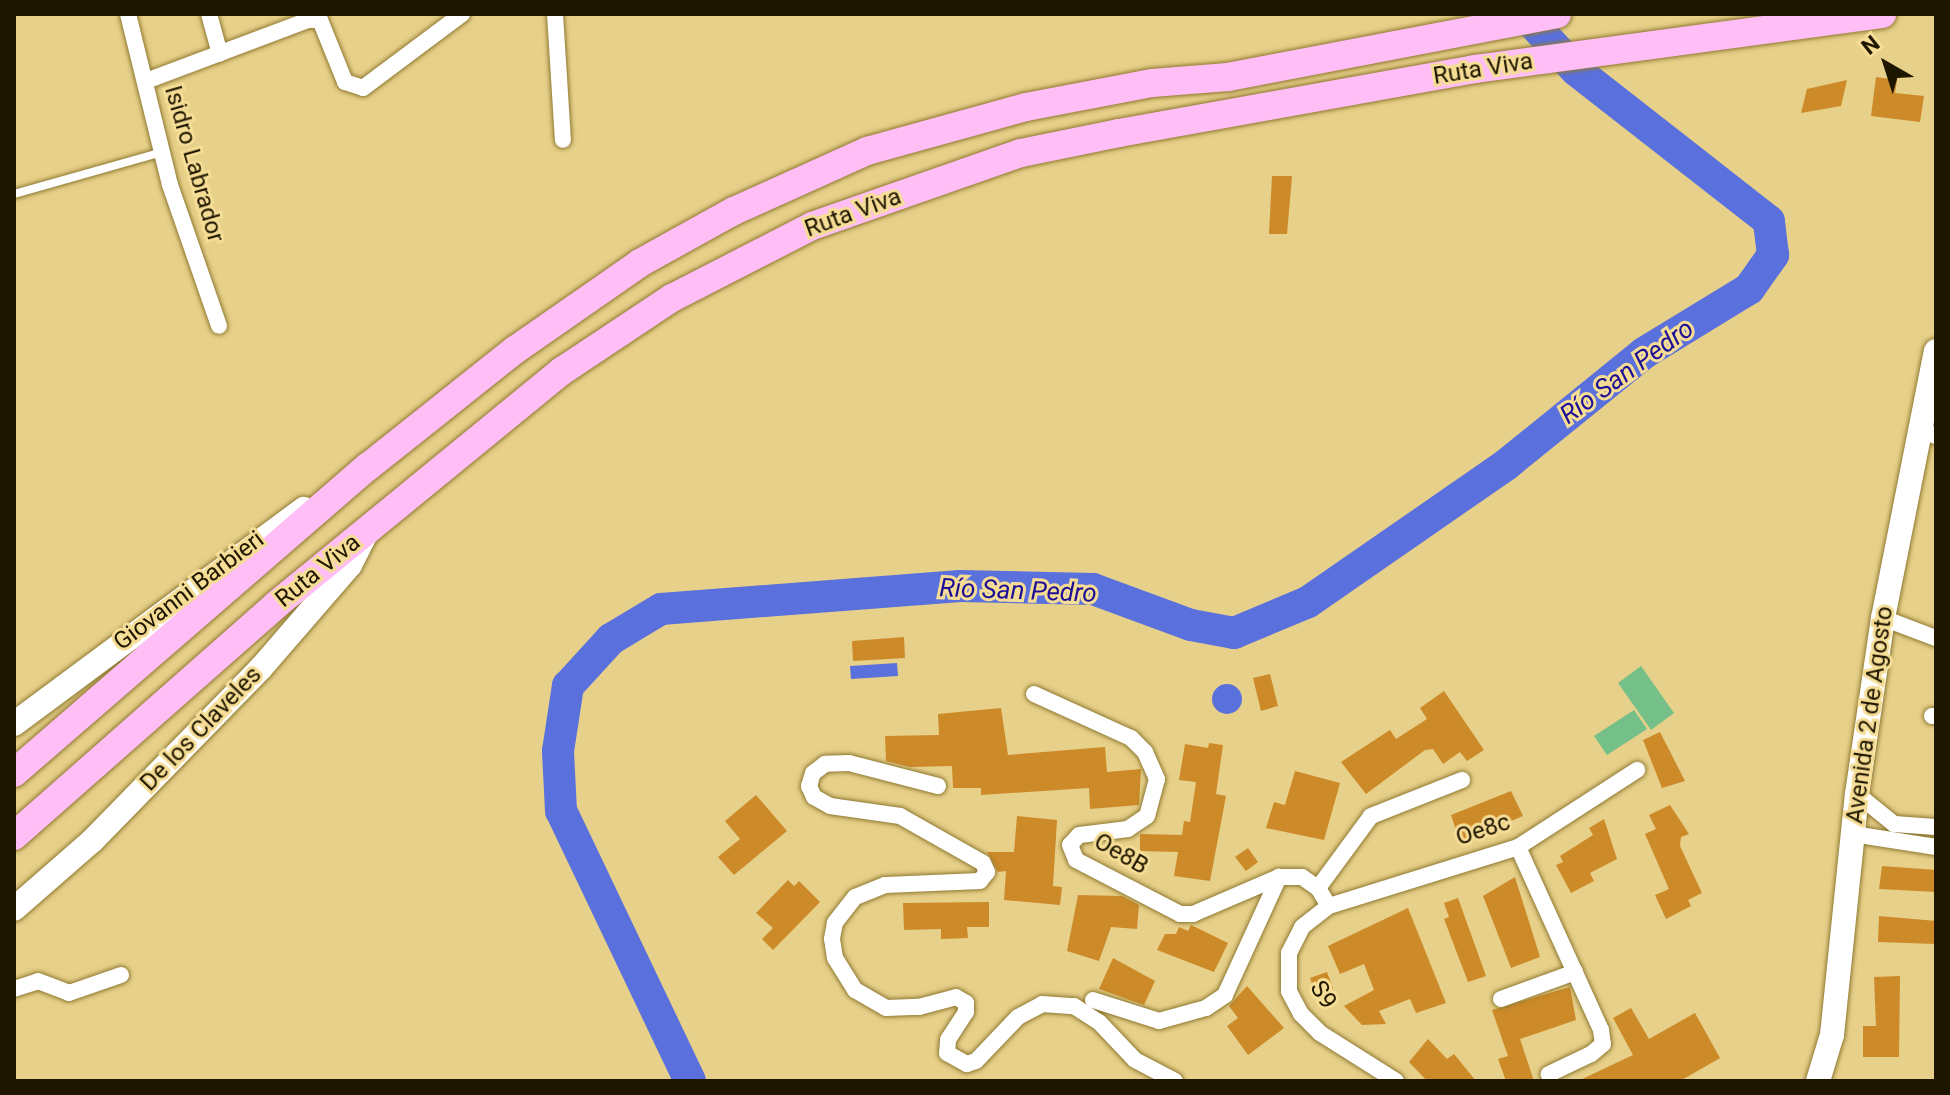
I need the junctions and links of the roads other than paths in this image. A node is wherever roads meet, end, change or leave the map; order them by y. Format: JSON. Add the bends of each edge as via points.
{"nodes":[{"id":1,"x":128,"y":14,"type":"edge"},
{"id":2,"x":209,"y":14,"type":"edge"},
{"id":3,"x":462,"y":14,"type":"edge"},
{"id":4,"x":555,"y":14,"type":"edge"},
{"id":5,"x":1557,"y":14,"type":"edge"},
{"id":6,"x":1873,"y":15,"type":"edge"},
{"id":7,"x":220,"y":54,"type":"junction"},
{"id":8,"x":146,"y":81,"type":"junction"},
{"id":9,"x":563,"y":140,"type":"dead end"},
{"id":10,"x":162,"y":152,"type":"junction"},
{"id":11,"x":14,"y":194,"type":"edge"},
{"id":12,"x":219,"y":326,"type":"dead end"},
{"id":13,"x":1936,"y":351,"type":"edge"},
{"id":14,"x":1927,"y":432,"type":"edge"},
{"id":15,"x":369,"y":466,"type":"junction"},
{"id":16,"x":368,"y":530,"type":"junction"},
{"id":17,"x":1883,"y":618,"type":"junction"},
{"id":18,"x":1936,"y":638,"type":"edge"},
{"id":19,"x":1034,"y":694,"type":"dead end"},
{"id":20,"x":14,"y":724,"type":"edge"},
{"id":21,"x":1637,"y":770,"type":"dead end"},
{"id":22,"x":14,"y":773,"type":"edge"},
{"id":23,"x":1462,"y":780,"type":"dead end"},
{"id":24,"x":938,"y":786,"type":"dead end"},
{"id":25,"x":1857,"y":794,"type":"junction"},
{"id":26,"x":1936,"y":827,"type":"edge"},
{"id":27,"x":1853,"y":834,"type":"junction"},
{"id":28,"x":14,"y":836,"type":"edge"},
{"id":29,"x":1518,"y":847,"type":"junction"},
{"id":30,"x":1936,"y":847,"type":"edge"},
{"id":31,"x":1279,"y":877,"type":"junction"},
{"id":32,"x":1318,"y":888,"type":"junction"},
{"id":33,"x":1329,"y":906,"type":"junction"},
{"id":34,"x":14,"y":909,"type":"edge"},
{"id":35,"x":1575,"y":972,"type":"junction"},
{"id":36,"x":121,"y":975,"type":"dead end"},
{"id":37,"x":14,"y":989,"type":"edge"},
{"id":38,"x":1501,"y":999,"type":"dead end"},
{"id":39,"x":1093,"y":1000,"type":"dead end"},
{"id":40,"x":1549,"y":1074,"type":"dead end"},
{"id":41,"x":1175,"y":1081,"type":"edge"},
{"id":42,"x":1396,"y":1081,"type":"edge"},
{"id":43,"x":1818,"y":1081,"type":"edge"}],
"edges":[{"from":1,"to":8,"type":"street","name":"Isidro Labrador"},
{"from":2,"to":7,"type":"street"},
{"from":3,"to":7,"type":"street","via":[[363,88],[345,82],[320,20]]},
{"from":4,"to":9,"type":"street"},
{"from":5,"to":15,"type":"highway","name":"Ruta Viva","via":[[1026,107],[867,151],[734,211],[640,263],[515,350]]},
{"from":6,"to":16,"type":"highway","name":"Ruta Viva","via":[[1475,69],[1021,153],[812,226],[672,298],[562,371]]},
{"from":7,"to":8,"type":"street"},
{"from":8,"to":10,"type":"street","name":"Isidro Labrador"},
{"from":10,"to":11,"type":"lane"},
{"from":10,"to":12,"type":"street","name":"Isidro Labrador"},
{"from":13,"to":14,"type":"main road","name":"Avenida 2 de Agosto"},
{"from":14,"to":17,"type":"main road","name":"Avenida 2 de Agosto"},
{"from":15,"to":20,"type":"main road","name":"Giovanni Barbieri","via":[[256,541]]},
{"from":15,"to":22,"type":"highway","name":"Ruta Viva"},
{"from":16,"to":28,"type":"highway","name":"Ruta Viva"},
{"from":16,"to":34,"type":"main road","name":"De los Claveles","via":[[350,565],[261,668],[92,841]]},
{"from":17,"to":18,"type":"street"},
{"from":17,"to":25,"type":"main road","name":"Avenida 2 de Agosto"},
{"from":19,"to":31,"type":"street","name":"Oe8B","via":[[1131,738],[1145,752],[1157,779],[1147,816],[1128,829],[1079,835],[1070,845],[1076,860],[1180,914],[1193,914]]},
{"from":21,"to":29,"type":"street","name":"Oe8c"},
{"from":23,"to":32,"type":"street","via":[[1371,816]]},
{"from":24,"to":41,"type":"street","via":[[849,763],[825,764],[813,773],[809,786],[822,801],[900,816],[983,863],[987,872],[980,881],[885,885],[855,897],[835,923],[832,939],[835,958],[855,990],[886,1008],[919,1007],[956,997],[966,1003],[947,1053],[967,1064],[1018,1017],[1042,1004],[1074,1006],[1099,1022],[1135,1060]]},
{"from":25,"to":26,"type":"street","via":[[1894,824]]},
{"from":25,"to":27,"type":"main road","name":"Avenida 2 de Agosto"},
{"from":27,"to":30,"type":"street"},
{"from":27,"to":43,"type":"main road","name":"Avenida 2 de Agosto","via":[[1832,1035]]},
{"from":29,"to":33,"type":"street","name":"Oe8c"},
{"from":29,"to":35,"type":"street"},
{"from":31,"to":32,"type":"street","via":[[1302,877]]},
{"from":31,"to":39,"type":"street","via":[[1225,995],[1206,1008],[1159,1021]]},
{"from":32,"to":33,"type":"street"},
{"from":33,"to":42,"type":"street","name":"S9","via":[[1302,927],[1289,953],[1289,991],[1301,1014],[1320,1033]]},
{"from":35,"to":38,"type":"street"},
{"from":35,"to":40,"type":"street","via":[[1603,1044]]},
{"from":36,"to":37,"type":"street","via":[[69,993],[38,981]]}]}
